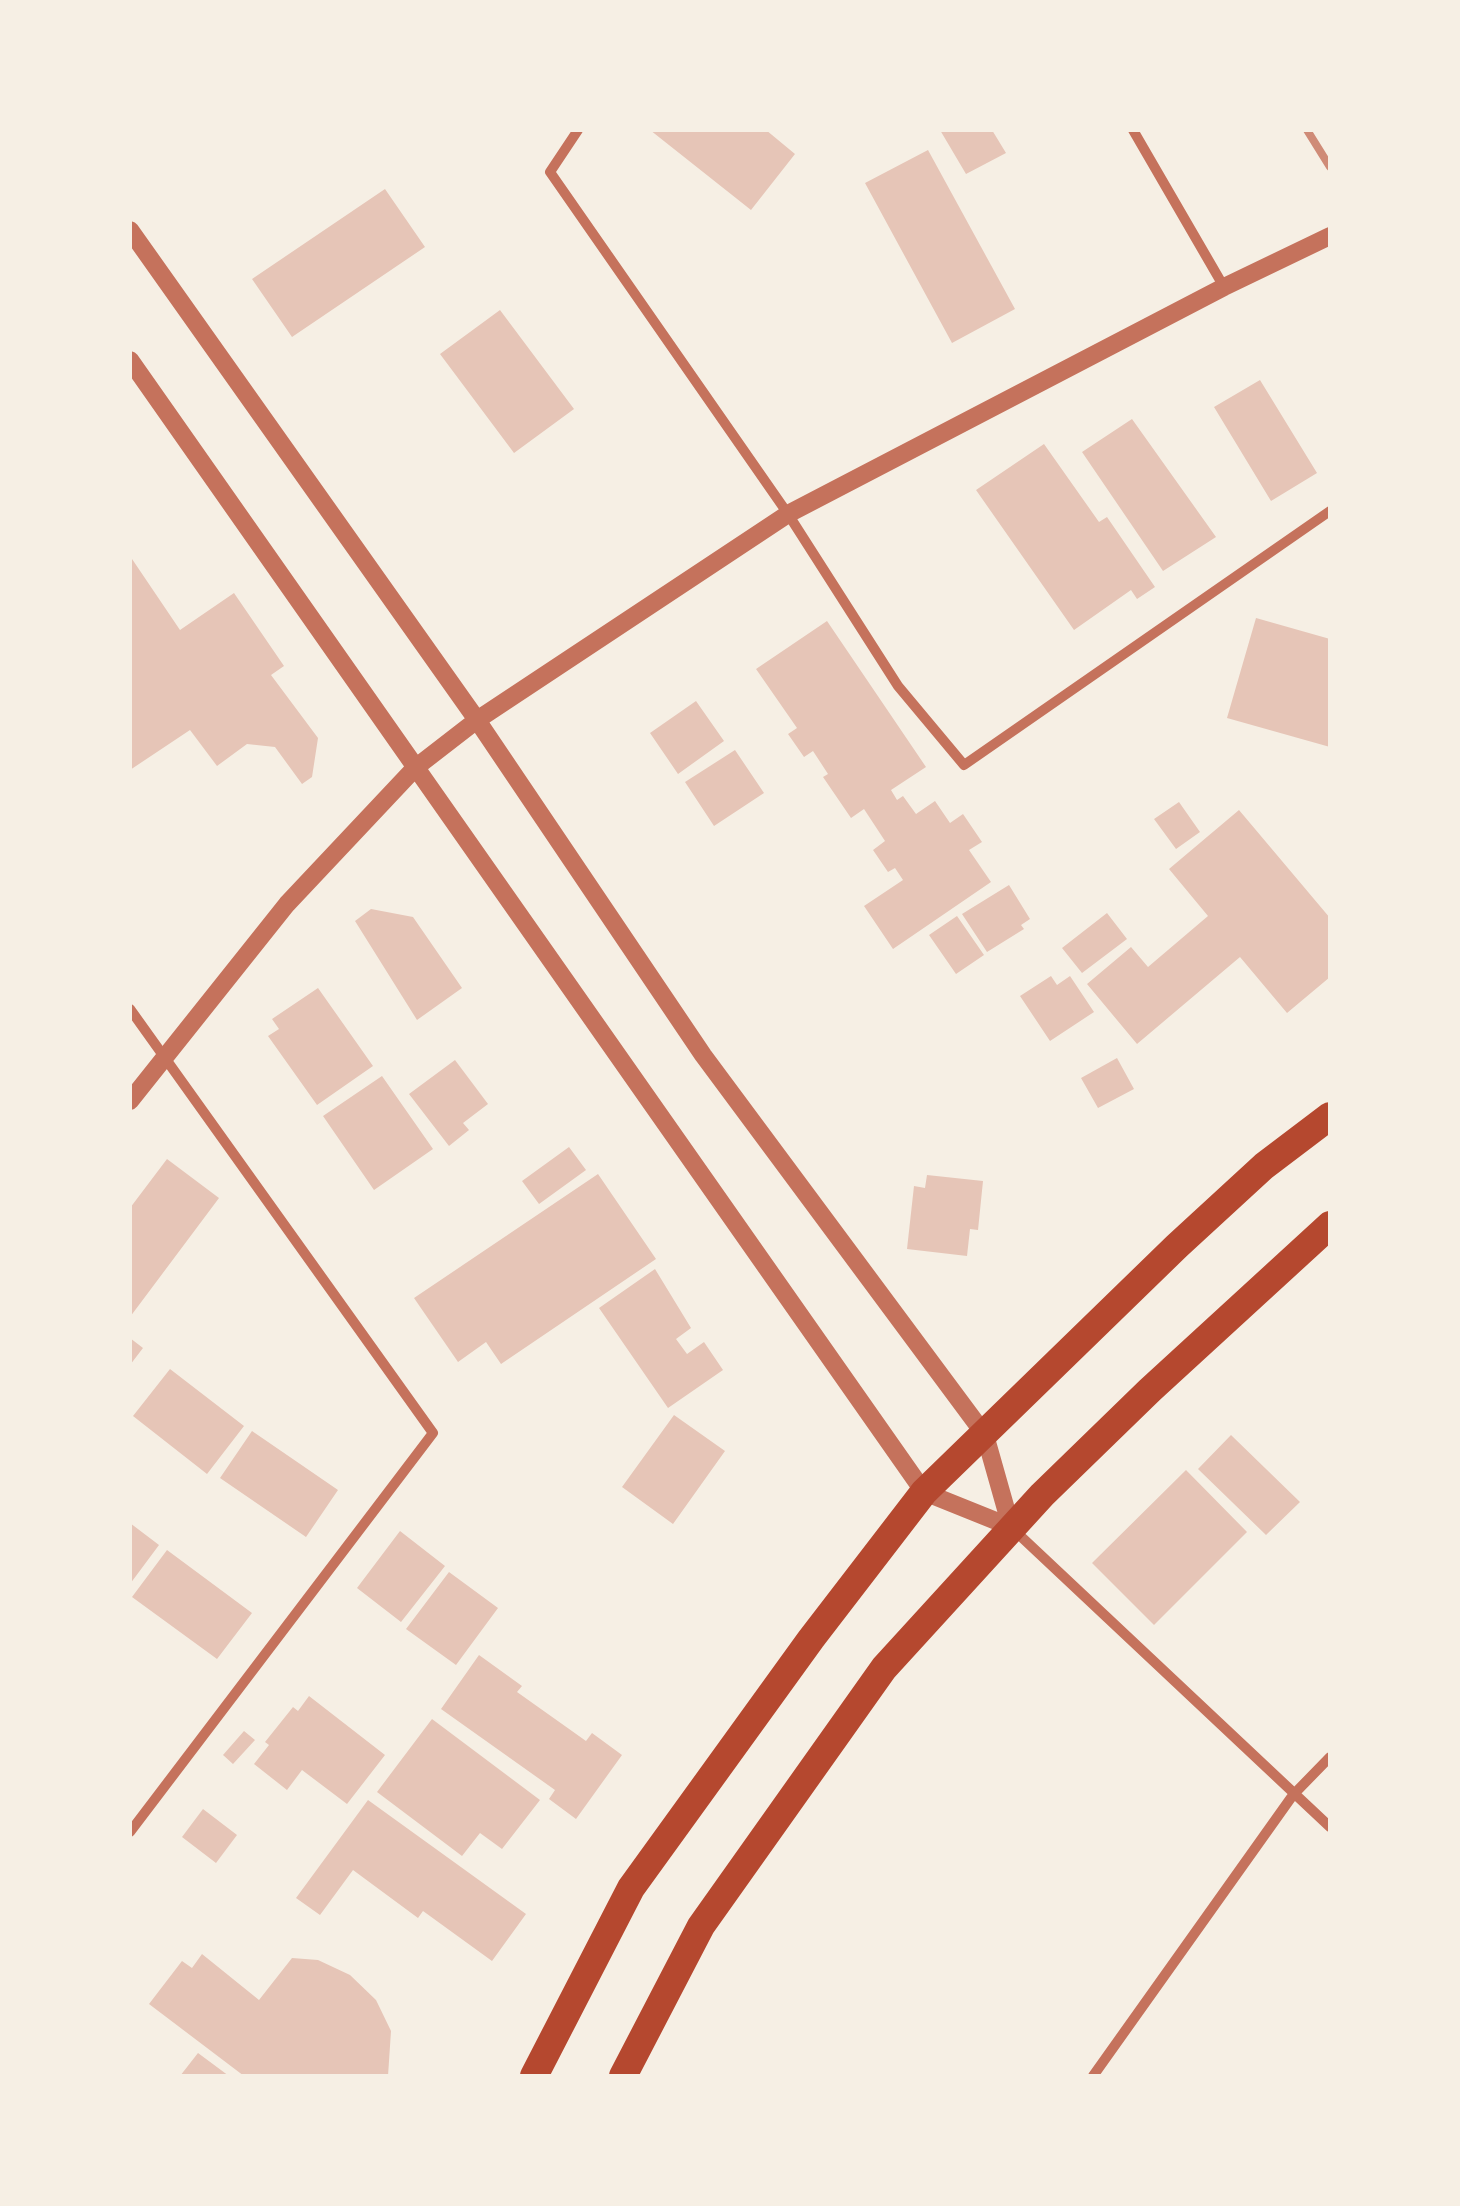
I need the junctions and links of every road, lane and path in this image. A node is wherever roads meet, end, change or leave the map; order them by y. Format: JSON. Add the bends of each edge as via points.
{"nodes":[{"id":1,"x":578,"y":130,"type":"edge"},
{"id":2,"x":1133,"y":130,"type":"edge"},
{"id":3,"x":130,"y":230,"type":"edge"},
{"id":4,"x":1330,"y":236,"type":"edge"},
{"id":5,"x":1224,"y":287,"type":"junction"},
{"id":6,"x":130,"y":360,"type":"edge"},
{"id":7,"x":1330,"y":511,"type":"edge"},
{"id":8,"x":788,"y":514,"type":"junction"},
{"id":9,"x":477,"y":720,"type":"junction"},
{"id":10,"x":415,"y":768,"type":"junction"},
{"id":11,"x":130,"y":1009,"type":"edge"},
{"id":12,"x":163,"y":1058,"type":"junction"},
{"id":13,"x":130,"y":1101,"type":"edge"},
{"id":14,"x":1330,"y":1116,"type":"edge"},
{"id":15,"x":1330,"y":1225,"type":"edge"},
{"id":16,"x":986,"y":1435,"type":"junction"},
{"id":17,"x":924,"y":1492,"type":"junction"},
{"id":18,"x":1012,"y":1528,"type":"junction"},
{"id":19,"x":1330,"y":1758,"type":"edge"},
{"id":20,"x":1293,"y":1795,"type":"junction"},
{"id":21,"x":1330,"y":1827,"type":"edge"},
{"id":22,"x":130,"y":1832,"type":"edge"},
{"id":23,"x":534,"y":2076,"type":"edge"},
{"id":24,"x":623,"y":2076,"type":"edge"},
{"id":25,"x":1093,"y":2076,"type":"edge"}],
"edges":[{"from":1,"to":8,"type":"street","via":[[550,172]]},
{"from":2,"to":5,"type":"street"},
{"from":3,"to":9,"type":"street"},
{"from":4,"to":5,"type":"street"},
{"from":5,"to":8,"type":"street"},
{"from":6,"to":10,"type":"street"},
{"from":7,"to":8,"type":"street","via":[[964,765],[898,686]]},
{"from":8,"to":9,"type":"street"},
{"from":9,"to":10,"type":"street"},
{"from":9,"to":16,"type":"street","via":[[703,1055]]},
{"from":10,"to":12,"type":"street","via":[[287,904]]},
{"from":10,"to":17,"type":"street"},
{"from":11,"to":12,"type":"street"},
{"from":12,"to":13,"type":"street"},
{"from":12,"to":22,"type":"street","via":[[433,1434]]},
{"from":14,"to":16,"type":"highway","via":[[1177,1246]]},
{"from":15,"to":18,"type":"highway"},
{"from":16,"to":17,"type":"highway"},
{"from":16,"to":18,"type":"street"},
{"from":17,"to":18,"type":"street"},
{"from":17,"to":23,"type":"highway","via":[[631,1888]]},
{"from":18,"to":20,"type":"street"},
{"from":18,"to":24,"type":"highway","via":[[884,1668],[701,1926]]},
{"from":19,"to":20,"type":"street"},
{"from":20,"to":21,"type":"street"},
{"from":20,"to":25,"type":"street"}]}
